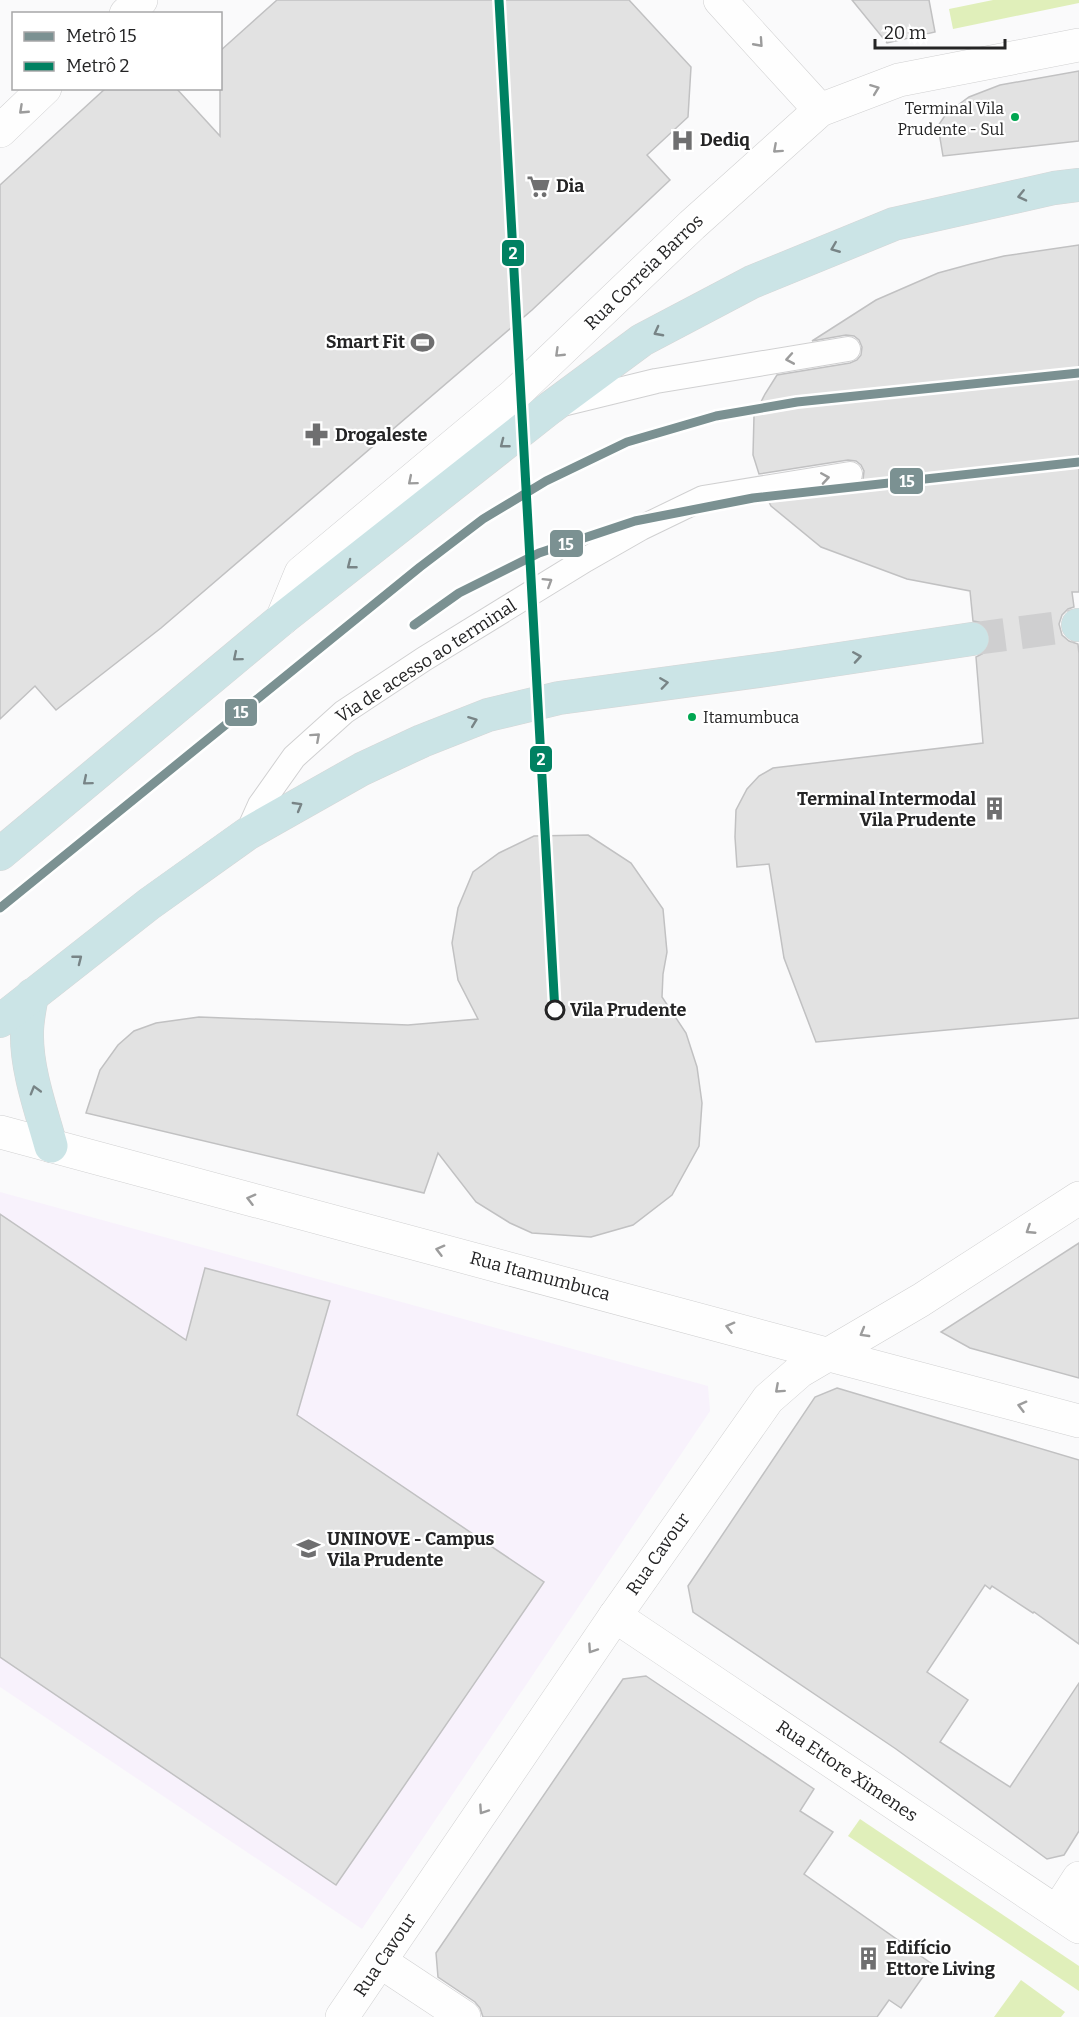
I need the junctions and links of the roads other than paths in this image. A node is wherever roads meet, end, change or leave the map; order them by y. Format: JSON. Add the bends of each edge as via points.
{"nodes":[{"id":1,"x":141,"y":0,"type":"edge"},
{"id":2,"x":720,"y":0,"type":"edge"},
{"id":3,"x":128,"y":12,"type":"edge"},
{"id":4,"x":1079,"y":45,"type":"edge"},
{"id":5,"x":43,"y":90,"type":"edge"},
{"id":6,"x":820,"y":110,"type":"junction"},
{"id":7,"x":0,"y":131,"type":"edge"},
{"id":8,"x":1079,"y":185,"type":"edge"},
{"id":9,"x":848,"y":349,"type":"dead end"},
{"id":10,"x":550,"y":408,"type":"junction"},
{"id":11,"x":850,"y":474,"type":"dead end"},
{"id":12,"x":282,"y":619,"type":"junction"},
{"id":13,"x":972,"y":639,"type":"tunnel mouth"},
{"id":14,"x":247,"y":834,"type":"junction"},
{"id":15,"x":0,"y":854,"type":"edge"},
{"id":16,"x":32,"y":995,"type":"junction"},
{"id":17,"x":0,"y":1021,"type":"edge"},
{"id":18,"x":0,"y":1132,"type":"edge"},
{"id":19,"x":51,"y":1146,"type":"junction"},
{"id":20,"x":1079,"y":1198,"type":"edge"},
{"id":21,"x":826,"y":1354,"type":"junction"},
{"id":22,"x":1079,"y":1421,"type":"edge"},
{"id":23,"x":615,"y":1616,"type":"junction"},
{"id":24,"x":1079,"y":1878,"type":"edge"},
{"id":25,"x":1068,"y":1919,"type":"edge"},
{"id":26,"x":381,"y":1962,"type":"junction"},
{"id":27,"x":342,"y":2017,"type":"edge"},
{"id":28,"x":464,"y":2017,"type":"edge"}],
"edges":[{"from":1,"to":3,"type":"street"},
{"from":2,"to":6,"type":"street","one_way":true},
{"from":6,"to":4,"type":"street","name":"Rua Correia Barros","one_way":true,"via":[[899,80]]},
{"from":5,"to":7,"type":"street","one_way":true},
{"from":6,"to":12,"type":"street","name":"Rua Correia Barros","one_way":true,"via":[[692,225],[514,395],[301,573]]},
{"from":8,"to":10,"type":"highway","one_way":true,"via":[[894,224],[752,282],[642,340]]},
{"from":9,"to":10,"type":"lane","one_way":true,"via":[[656,381]]},
{"from":10,"to":12,"type":"highway","one_way":true},
{"from":14,"to":11,"type":"lane","name":"Via de acesso ao terminal","one_way":true,"via":[[260,805],[294,757],[344,712],[585,560],[703,498]]},
{"from":12,"to":15,"type":"highway","one_way":true},
{"from":14,"to":13,"type":"highway","one_way":true,"via":[[362,769],[488,715],[559,698]]},
{"from":16,"to":14,"type":"highway","one_way":true},
{"from":16,"to":17,"type":"highway"},
{"from":19,"to":16,"type":"highway","one_way":true,"via":[[29,1054],[27,1032]]},
{"from":18,"to":19,"type":"street","name":"Rua Itamumbuca"},
{"from":21,"to":19,"type":"street","name":"Rua Itamumbuca","one_way":true},
{"from":20,"to":21,"type":"street","name":"Rua Cavour","one_way":true,"via":[[921,1300]]},
{"from":22,"to":21,"type":"street","name":"Rua Itamumbuca","one_way":true},
{"from":21,"to":23,"type":"street","name":"Rua Cavour","one_way":true,"via":[[768,1399]]},
{"from":23,"to":25,"type":"street","name":"Rua Ettore Ximenes"},
{"from":23,"to":26,"type":"street","name":"Rua Cavour","one_way":true},
{"from":24,"to":25,"type":"street"},
{"from":26,"to":27,"type":"street","name":"Rua Cavour"},
{"from":26,"to":28,"type":"street"}]}
